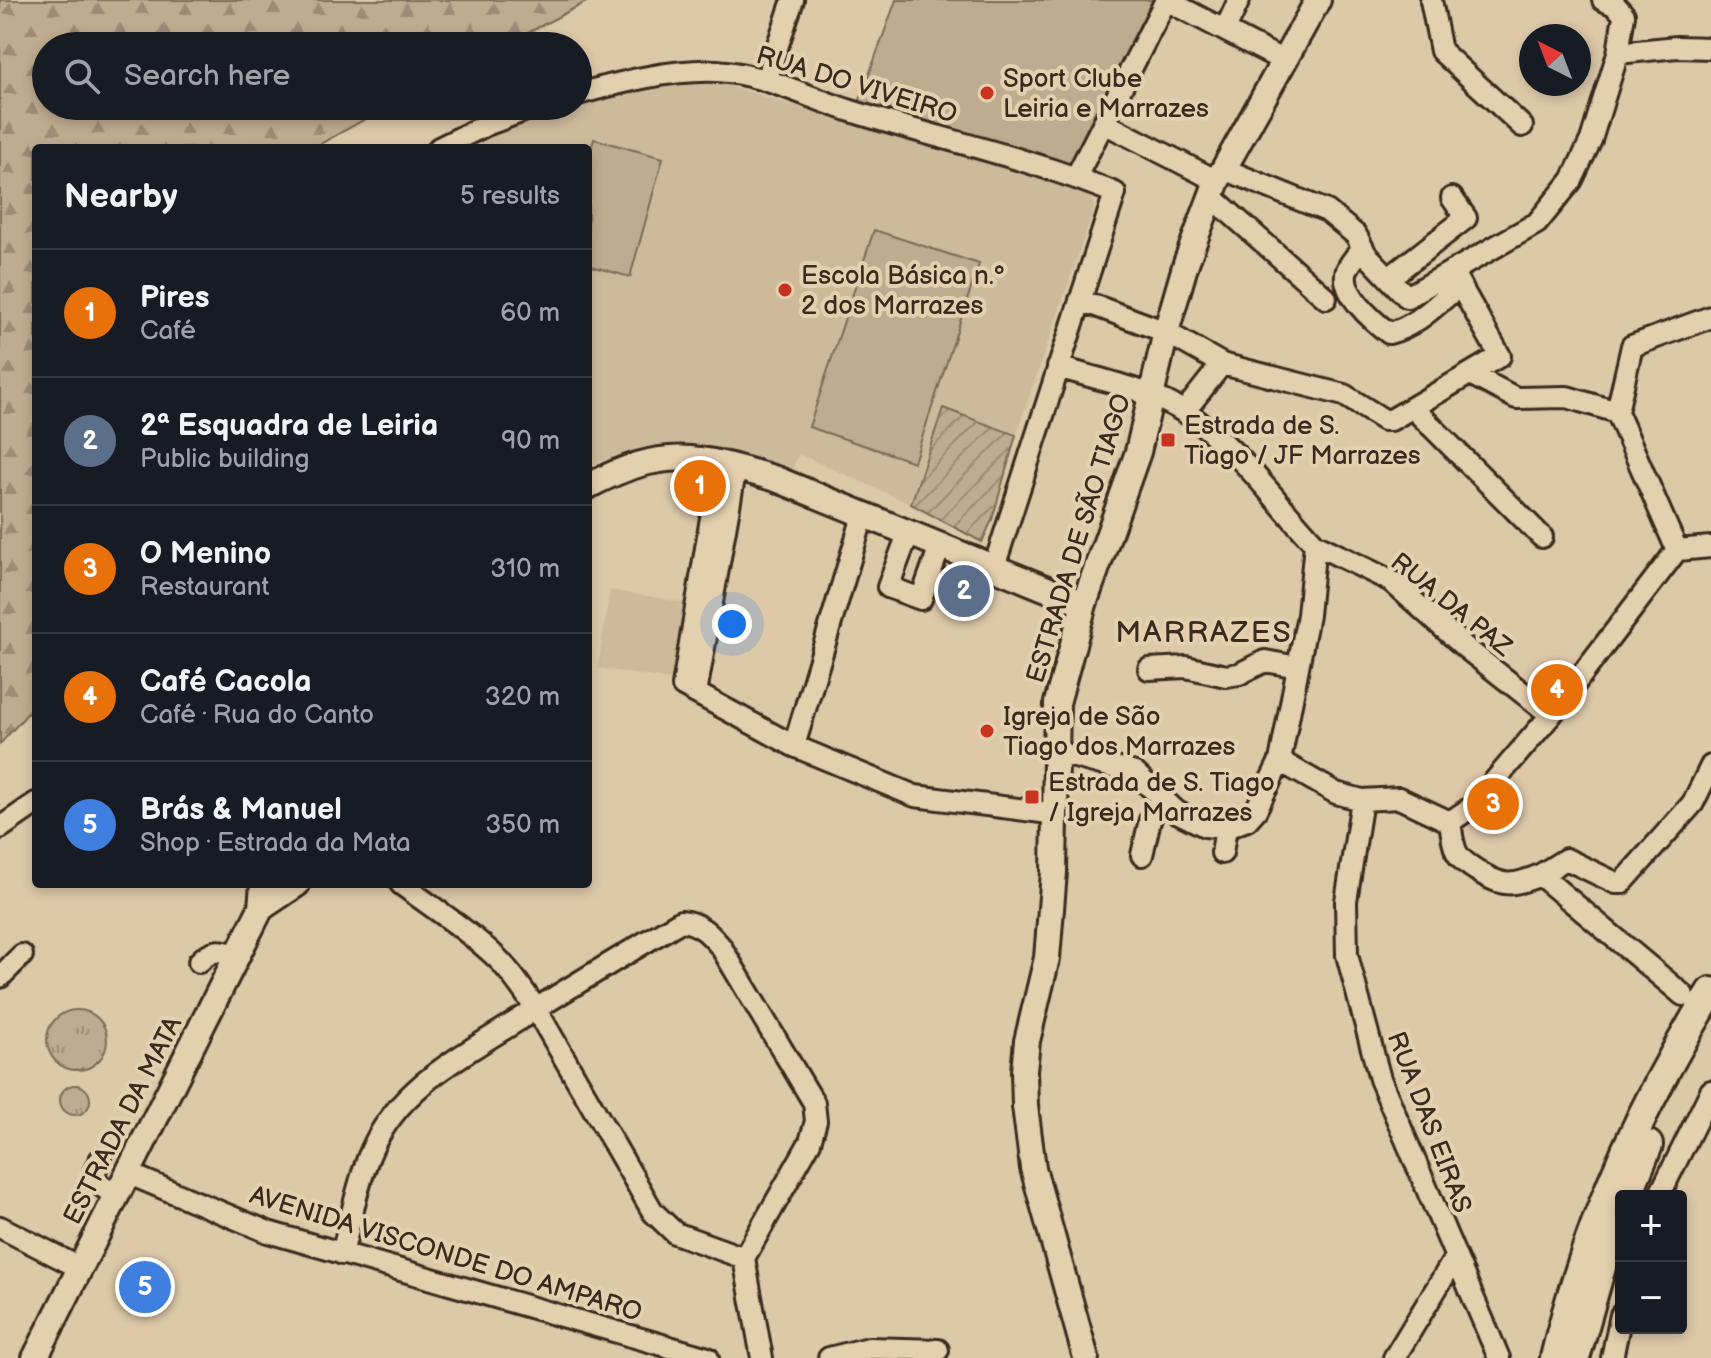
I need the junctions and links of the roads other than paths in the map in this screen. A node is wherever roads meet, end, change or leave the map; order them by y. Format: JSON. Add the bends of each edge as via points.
{"nodes":[{"id":1,"x":793,"y":0,"type":"edge"},
{"id":2,"x":1239,"y":0,"type":"edge"},
{"id":3,"x":1318,"y":0,"type":"edge"},
{"id":4,"x":1431,"y":0,"type":"edge"},
{"id":5,"x":1609,"y":1,"type":"edge"},
{"id":6,"x":1225,"y":30,"type":"junction"},
{"id":7,"x":1711,"y":48,"type":"edge"},
{"id":8,"x":1618,"y":53,"type":"junction"},
{"id":9,"x":1284,"y":61,"type":"junction"},
{"id":10,"x":766,"y":80,"type":"junction"},
{"id":11,"x":592,"y":90,"type":"edge"},
{"id":12,"x":499,"y":120,"type":"edge"},
{"id":13,"x":1104,"y":123,"type":"junction"},
{"id":14,"x":1522,"y":126,"type":"dead end"},
{"id":15,"x":447,"y":144,"type":"edge"},
{"id":16,"x":1076,"y":177,"type":"junction"},
{"id":17,"x":1218,"y":182,"type":"junction"},
{"id":18,"x":1452,"y":198,"type":"dead end"},
{"id":19,"x":1363,"y":248,"type":"junction"},
{"id":20,"x":1389,"y":278,"type":"junction"},
{"id":21,"x":1456,"y":278,"type":"junction"},
{"id":22,"x":1326,"y":298,"type":"dead end"},
{"id":23,"x":1080,"y":300,"type":"junction"},
{"id":24,"x":1711,"y":317,"type":"edge"},
{"id":25,"x":1166,"y":332,"type":"junction"},
{"id":26,"x":1222,"y":364,"type":"junction"},
{"id":27,"x":1058,"y":367,"type":"junction"},
{"id":28,"x":1470,"y":374,"type":"junction"},
{"id":29,"x":1151,"y":396,"type":"junction"},
{"id":30,"x":1413,"y":408,"type":"junction"},
{"id":31,"x":1184,"y":412,"type":"junction"},
{"id":32,"x":1617,"y":412,"type":"junction"},
{"id":33,"x":728,"y":466,"type":"junction"},
{"id":34,"x":592,"y":484,"type":"edge"},
{"id":35,"x":863,"y":516,"type":"junction"},
{"id":36,"x":908,"y":534,"type":"junction"},
{"id":37,"x":1542,"y":537,"type":"dead end"},
{"id":38,"x":1315,"y":544,"type":"junction"},
{"id":39,"x":940,"y":546,"type":"junction"},
{"id":40,"x":1711,"y":547,"type":"edge"},
{"id":41,"x":1677,"y":550,"type":"junction"},
{"id":42,"x":994,"y":567,"type":"junction"},
{"id":43,"x":1084,"y":604,"type":"junction"},
{"id":44,"x":1298,"y":667,"type":"junction"},
{"id":45,"x":1149,"y":669,"type":"dead end"},
{"id":46,"x":1551,"y":715,"type":"junction"},
{"id":47,"x":794,"y":746,"type":"junction"},
{"id":48,"x":1056,"y":752,"type":"junction"},
{"id":49,"x":1280,"y":761,"type":"junction"},
{"id":50,"x":1711,"y":766,"type":"edge"},
{"id":51,"x":1161,"y":798,"type":"junction"},
{"id":52,"x":1362,"y":800,"type":"junction"},
{"id":53,"x":32,"y":806,"type":"edge"},
{"id":54,"x":1057,"y":814,"type":"junction"},
{"id":55,"x":1450,"y":822,"type":"junction"},
{"id":56,"x":0,"y":828,"type":"edge"},
{"id":57,"x":1226,"y":828,"type":"junction"},
{"id":58,"x":1222,"y":853,"type":"dead end"},
{"id":59,"x":1142,"y":855,"type":"dead end"},
{"id":60,"x":1540,"y":875,"type":"junction"},
{"id":61,"x":285,"y":888,"type":"edge"},
{"id":62,"x":410,"y":888,"type":"edge"},
{"id":63,"x":262,"y":896,"type":"edge"},
{"id":64,"x":22,"y":955,"type":"dead end"},
{"id":65,"x":236,"y":956,"type":"junction"},
{"id":66,"x":199,"y":962,"type":"dead end"},
{"id":67,"x":0,"y":977,"type":"edge"},
{"id":68,"x":1711,"y":992,"type":"edge"},
{"id":69,"x":1683,"y":995,"type":"dead end"},
{"id":70,"x":536,"y":1009,"type":"junction"},
{"id":71,"x":1711,"y":1026,"type":"edge"},
{"id":72,"x":1711,"y":1091,"type":"edge"},
{"id":73,"x":100,"y":1160,"type":"dead end"},
{"id":74,"x":127,"y":1173,"type":"junction"},
{"id":75,"x":1630,"y":1190,"type":"edge"},
{"id":76,"x":1662,"y":1190,"type":"edge"},
{"id":77,"x":116,"y":1196,"type":"junction"},
{"id":78,"x":0,"y":1227,"type":"edge"},
{"id":79,"x":1615,"y":1227,"type":"edge"},
{"id":80,"x":342,"y":1254,"type":"junction"},
{"id":81,"x":744,"y":1258,"type":"junction"},
{"id":82,"x":1455,"y":1258,"type":"junction"},
{"id":83,"x":80,"y":1268,"type":"junction"},
{"id":84,"x":1617,"y":1334,"type":"edge"},
{"id":85,"x":938,"y":1350,"type":"dead end"},
{"id":86,"x":35,"y":1358,"type":"edge"},
{"id":87,"x":708,"y":1358,"type":"edge"},
{"id":88,"x":762,"y":1358,"type":"edge"},
{"id":89,"x":829,"y":1358,"type":"edge"},
{"id":90,"x":1086,"y":1358,"type":"edge"},
{"id":91,"x":1394,"y":1358,"type":"edge"},
{"id":92,"x":1499,"y":1358,"type":"edge"},
{"id":93,"x":1555,"y":1358,"type":"edge"},
{"id":94,"x":1575,"y":1358,"type":"edge"},
{"id":95,"x":1612,"y":1358,"type":"edge"}],
"edges":[{"from":1,"to":10,"type":"street"},
{"from":2,"to":6,"type":"street"},
{"from":3,"to":9,"type":"main road","name":"ESTRADA DE SÃO TIAGO"},
{"from":4,"to":14,"type":"street","via":[[1441,51]]},
{"from":5,"to":8,"type":"street","via":[[1624,15]]},
{"from":6,"to":9,"type":"street"},
{"from":6,"to":13,"type":"street","via":[[1166,0]]},
{"from":7,"to":8,"type":"street"},
{"from":8,"to":21,"type":"street","via":[[1591,140],[1572,180],[1537,223]]},
{"from":9,"to":17,"type":"main road","name":"ESTRADA DE SÃO TIAGO"},
{"from":10,"to":11,"type":"street","name":"RUA DO VIVEIRO","via":[[736,64]]},
{"from":10,"to":16,"type":"street","name":"RUA DO VIVEIRO","via":[[851,111]]},
{"from":12,"to":15,"type":"street"},
{"from":13,"to":16,"type":"street"},
{"from":13,"to":17,"type":"street"},
{"from":16,"to":23,"type":"street","name":"RUA DO VIVEIRO","via":[[1115,193]]},
{"from":17,"to":19,"type":"street","via":[[1327,211],[1356,235]]},
{"from":17,"to":22,"type":"street"},
{"from":17,"to":25,"type":"main road","name":"ESTRADA DE SÃO TIAGO"},
{"from":18,"to":20,"type":"street","via":[[1466,218]]},
{"from":19,"to":20,"type":"street"},
{"from":19,"to":21,"type":"street","via":[[1346,272],[1346,281],[1389,333],[1408,326]]},
{"from":20,"to":21,"type":"street","via":[[1407,297]]},
{"from":21,"to":28,"type":"street","via":[[1500,356]]},
{"from":23,"to":25,"type":"street"},
{"from":23,"to":27,"type":"street"},
{"from":24,"to":32,"type":"street","via":[[1632,346]]},
{"from":25,"to":26,"type":"street"},
{"from":25,"to":29,"type":"main road","name":"ESTRADA DE SÃO TIAGO"},
{"from":26,"to":30,"type":"street","via":[[1344,395],[1384,420]]},
{"from":26,"to":31,"type":"street"},
{"from":27,"to":29,"type":"street"},
{"from":27,"to":42,"type":"street"},
{"from":28,"to":30,"type":"street"},
{"from":28,"to":32,"type":"street","via":[[1516,398],[1567,397]]},
{"from":29,"to":31,"type":"street"},
{"from":29,"to":43,"type":"main road","name":"ESTRADA DE SÃO TIAGO","via":[[1138,452]]},
{"from":30,"to":37,"type":"street"},
{"from":31,"to":38,"type":"street","via":[[1224,442]]},
{"from":32,"to":41,"type":"street"},
{"from":33,"to":34,"type":"main road","via":[[657,459]]},
{"from":33,"to":35,"type":"main road","via":[[776,479]]},
{"from":33,"to":47,"type":"street","via":[[683,686]]},
{"from":35,"to":36,"type":"main road"},
{"from":35,"to":47,"type":"street"},
{"from":36,"to":39,"type":"main road"},
{"from":36,"to":39,"type":"street","via":[[888,587],[921,599]]},
{"from":38,"to":44,"type":"street"},
{"from":38,"to":46,"type":"street","name":"RUA DA PAZ","via":[[1391,581]]},
{"from":39,"to":42,"type":"main road"},
{"from":40,"to":41,"type":"street"},
{"from":41,"to":46,"type":"street"},
{"from":42,"to":43,"type":"main road"},
{"from":43,"to":48,"type":"main road","name":"ESTRADA DE SÃO TIAGO","via":[[1060,689]]},
{"from":44,"to":45,"type":"street","via":[[1265,661],[1226,676],[1186,667]]},
{"from":44,"to":49,"type":"street"},
{"from":46,"to":55,"type":"street","via":[[1473,806]]},
{"from":47,"to":54,"type":"street","via":[[915,796]]},
{"from":48,"to":51,"type":"street","via":[[1135,773]]},
{"from":48,"to":54,"type":"main road","name":"ESTRADA DE SÃO TIAGO"},
{"from":49,"to":52,"type":"street","via":[[1336,793]]},
{"from":49,"to":57,"type":"street","via":[[1256,810]]},
{"from":50,"to":60,"type":"street","via":[[1693,803],[1622,883],[1566,859]]},
{"from":51,"to":57,"type":"street","via":[[1190,820]]},
{"from":51,"to":59,"type":"street"},
{"from":52,"to":55,"type":"street","via":[[1399,798]]},
{"from":52,"to":82,"type":"street","name":"RUA DAS EIRAS","via":[[1346,901],[1347,955],[1380,1079]]},
{"from":53,"to":56,"type":"street"},
{"from":54,"to":90,"type":"main road","name":"ESTRADA DE SÃO TIAGO","via":[[1047,958],[1027,1041],[1025,1106],[1033,1168]]},
{"from":55,"to":60,"type":"street","via":[[1460,858],[1494,882],[1504,885]]},
{"from":57,"to":58,"type":"street"},
{"from":60,"to":69,"type":"street"},
{"from":61,"to":63,"type":"main road","name":"ESTRADA DA MATA"},
{"from":62,"to":70,"type":"street","via":[[499,960]]},
{"from":63,"to":65,"type":"main road","name":"ESTRADA DA MATA"},
{"from":64,"to":67,"type":"street"},
{"from":65,"to":66,"type":"street","via":[[222,949]]},
{"from":65,"to":74,"type":"main road","name":"ESTRADA DA MATA"},
{"from":68,"to":93,"type":"highway","via":[[1663,1072],[1614,1175],[1585,1250]]},
{"from":70,"to":80,"type":"street","via":[[439,1070],[398,1107],[371,1150]]},
{"from":70,"to":81,"type":"street","via":[[653,1212],[675,1233]]},
{"from":70,"to":81,"type":"street","via":[[681,921],[710,933],[814,1103],[816,1121],[810,1142]]},
{"from":71,"to":75,"type":"highway","via":[[1661,1117]]},
{"from":72,"to":76,"type":"street"},
{"from":73,"to":77,"type":"street","via":[[96,1182]]},
{"from":74,"to":77,"type":"main road","name":"ESTRADA DA MATA"},
{"from":74,"to":80,"type":"street","name":"AVENIDA VISCONDE DO AMPARO","via":[[268,1232]]},
{"from":77,"to":83,"type":"main road","name":"ESTRADA DA MATA"},
{"from":78,"to":83,"type":"street"},
{"from":79,"to":94,"type":"highway"},
{"from":80,"to":87,"type":"street","name":"AVENIDA VISCONDE DO AMPARO"},
{"from":81,"to":88,"type":"street"},
{"from":82,"to":91,"type":"street"},
{"from":82,"to":92,"type":"street","name":"RUA DAS EIRAS"},
{"from":83,"to":86,"type":"main road","name":"ESTRADA DA MATA"},
{"from":84,"to":95,"type":"street"},
{"from":85,"to":89,"type":"street","via":[[869,1348]]}]}
